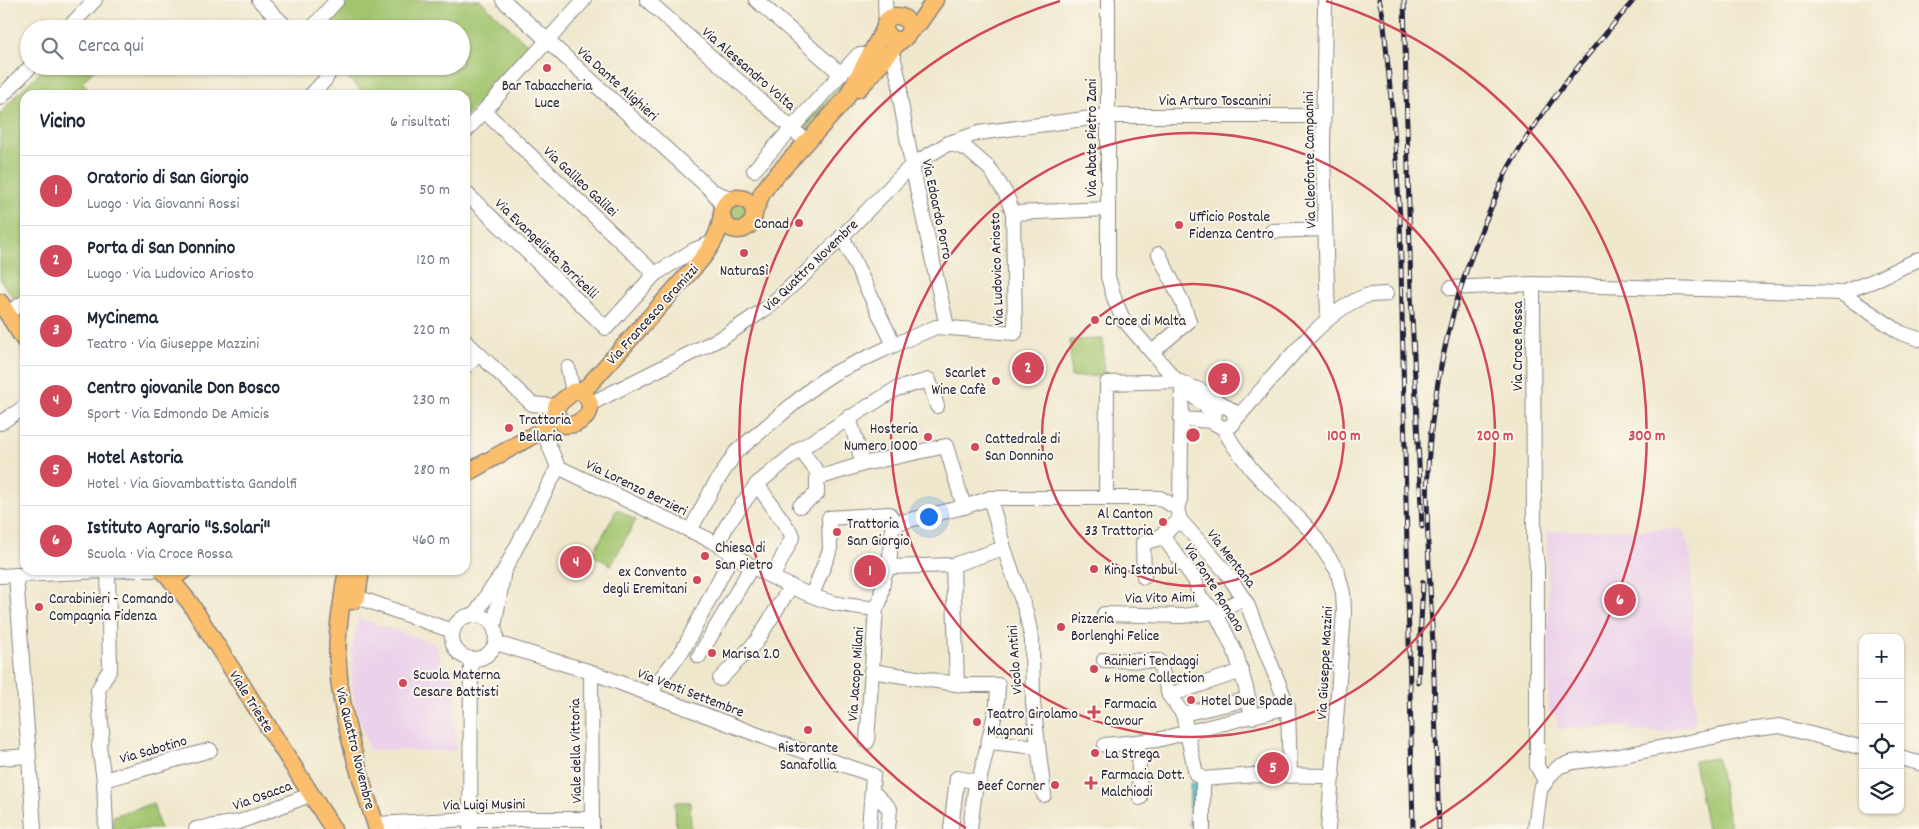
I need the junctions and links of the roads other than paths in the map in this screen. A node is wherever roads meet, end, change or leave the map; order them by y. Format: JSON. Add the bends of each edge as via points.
{"nodes":[{"id":1,"x":95,"y":0,"type":"edge"},
{"id":2,"x":259,"y":0,"type":"edge"},
{"id":3,"x":337,"y":0,"type":"edge"},
{"id":4,"x":503,"y":0,"type":"edge"},
{"id":5,"x":584,"y":0,"type":"edge"},
{"id":6,"x":647,"y":0,"type":"edge"},
{"id":7,"x":756,"y":0,"type":"edge"},
{"id":8,"x":885,"y":0,"type":"edge"},
{"id":9,"x":1108,"y":0,"type":"edge"},
{"id":10,"x":1325,"y":0,"type":"edge"},
{"id":11,"x":934,"y":1,"type":"edge"},
{"id":12,"x":893,"y":16,"type":"edge"},
{"id":13,"x":76,"y":20,"type":"edge"},
{"id":14,"x":279,"y":20,"type":"edge"},
{"id":15,"x":319,"y":20,"type":"edge"},
{"id":16,"x":547,"y":40,"type":"junction"},
{"id":17,"x":901,"y":41,"type":"junction"},
{"id":18,"x":871,"y":62,"type":"junction"},
{"id":19,"x":841,"y":74,"type":"junction"},
{"id":20,"x":22,"y":75,"type":"edge"},
{"id":21,"x":327,"y":75,"type":"edge"},
{"id":22,"x":316,"y":90,"type":"edge"},
{"id":23,"x":0,"y":98,"type":"edge"},
{"id":24,"x":900,"y":98,"type":"junction"},
{"id":25,"x":484,"y":111,"type":"junction"},
{"id":26,"x":1107,"y":116,"type":"junction"},
{"id":27,"x":1324,"y":116,"type":"junction"},
{"id":28,"x":470,"y":126,"type":"edge"},
{"id":29,"x":793,"y":128,"type":"junction"},
{"id":30,"x":807,"y":142,"type":"junction"},
{"id":31,"x":949,"y":143,"type":"junction"},
{"id":32,"x":912,"y":165,"type":"junction"},
{"id":33,"x":754,"y":170,"type":"dead end"},
{"id":34,"x":770,"y":182,"type":"junction"},
{"id":35,"x":470,"y":197,"type":"edge"},
{"id":36,"x":728,"y":205,"type":"junction"},
{"id":37,"x":1108,"y":209,"type":"junction"},
{"id":38,"x":754,"y":212,"type":"junction"},
{"id":39,"x":1013,"y":213,"type":"junction"},
{"id":40,"x":1325,"y":229,"type":"junction"},
{"id":41,"x":738,"y":230,"type":"junction"},
{"id":42,"x":1272,"y":231,"type":"dead end"},
{"id":43,"x":842,"y":236,"type":"junction"},
{"id":44,"x":714,"y":242,"type":"junction"},
{"id":45,"x":1159,"y":254,"type":"dead end"},
{"id":46,"x":1919,"y":259,"type":"edge"},
{"id":47,"x":655,"y":274,"type":"junction"},
{"id":48,"x":1533,"y":284,"type":"junction"},
{"id":49,"x":1450,"y":288,"type":"dead end"},
{"id":50,"x":1841,"y":293,"type":"junction"},
{"id":51,"x":1386,"y":294,"type":"dead end"},
{"id":52,"x":20,"y":303,"type":"edge"},
{"id":53,"x":3,"y":308,"type":"edge"},
{"id":54,"x":1328,"y":319,"type":"junction"},
{"id":55,"x":947,"y":327,"type":"junction"},
{"id":56,"x":20,"y":334,"type":"edge"},
{"id":57,"x":1919,"y":339,"type":"edge"},
{"id":58,"x":894,"y":345,"type":"junction"},
{"id":59,"x":470,"y":346,"type":"edge"},
{"id":60,"x":1152,"y":352,"type":"junction"},
{"id":61,"x":479,"y":354,"type":"junction"},
{"id":62,"x":470,"y":362,"type":"edge"},
{"id":63,"x":568,"y":368,"type":"dead end"},
{"id":64,"x":1180,"y":384,"type":"junction"},
{"id":65,"x":585,"y":394,"type":"junction"},
{"id":66,"x":937,"y":406,"type":"dead end"},
{"id":67,"x":20,"y":410,"type":"edge"},
{"id":68,"x":849,"y":417,"type":"junction"},
{"id":69,"x":1224,"y":417,"type":"junction"},
{"id":70,"x":1181,"y":419,"type":"junction"},
{"id":71,"x":553,"y":421,"type":"junction"},
{"id":72,"x":0,"y":423,"type":"edge"},
{"id":73,"x":800,"y":449,"type":"junction"},
{"id":74,"x":863,"y":464,"type":"junction"},
{"id":75,"x":558,"y":466,"type":"junction"},
{"id":76,"x":470,"y":471,"type":"edge"},
{"id":77,"x":821,"y":476,"type":"junction"},
{"id":78,"x":757,"y":484,"type":"junction"},
{"id":79,"x":990,"y":498,"type":"junction"},
{"id":80,"x":1106,"y":498,"type":"junction"},
{"id":81,"x":800,"y":506,"type":"dead end"},
{"id":82,"x":964,"y":507,"type":"junction"},
{"id":83,"x":1179,"y":514,"type":"junction"},
{"id":84,"x":893,"y":520,"type":"junction"},
{"id":85,"x":690,"y":531,"type":"junction"},
{"id":86,"x":1162,"y":535,"type":"junction"},
{"id":87,"x":718,"y":544,"type":"junction"},
{"id":88,"x":1004,"y":548,"type":"junction"},
{"id":89,"x":732,"y":555,"type":"junction"},
{"id":90,"x":953,"y":565,"type":"junction"},
{"id":91,"x":752,"y":566,"type":"junction"},
{"id":92,"x":889,"y":567,"type":"junction"},
{"id":93,"x":504,"y":573,"type":"junction"},
{"id":94,"x":16,"y":575,"type":"junction"},
{"id":95,"x":20,"y":575,"type":"edge"},
{"id":96,"x":108,"y":575,"type":"edge"},
{"id":97,"x":163,"y":575,"type":"edge"},
{"id":98,"x":357,"y":575,"type":"edge"},
{"id":99,"x":0,"y":576,"type":"edge"},
{"id":100,"x":773,"y":576,"type":"junction"},
{"id":101,"x":1144,"y":577,"type":"dead end"},
{"id":102,"x":347,"y":586,"type":"edge"},
{"id":103,"x":791,"y":586,"type":"junction"},
{"id":104,"x":812,"y":595,"type":"junction"},
{"id":105,"x":1244,"y":598,"type":"junction"},
{"id":106,"x":876,"y":609,"type":"junction"},
{"id":107,"x":1215,"y":612,"type":"junction"},
{"id":108,"x":1104,"y":614,"type":"dead end"},
{"id":109,"x":475,"y":615,"type":"junction"},
{"id":110,"x":494,"y":626,"type":"junction"},
{"id":111,"x":452,"y":631,"type":"junction"},
{"id":112,"x":496,"y":643,"type":"junction"},
{"id":113,"x":683,"y":650,"type":"junction"},
{"id":114,"x":471,"y":660,"type":"junction"},
{"id":115,"x":1104,"y":660,"type":"dead end"},
{"id":116,"x":872,"y":671,"type":"junction"},
{"id":117,"x":1242,"y":671,"type":"junction"},
{"id":118,"x":591,"y":672,"type":"junction"},
{"id":119,"x":720,"y":680,"type":"dead end"},
{"id":120,"x":957,"y":684,"type":"junction"},
{"id":121,"x":652,"y":694,"type":"junction"},
{"id":122,"x":1169,"y":695,"type":"junction"},
{"id":123,"x":1249,"y":699,"type":"junction"},
{"id":124,"x":1288,"y":707,"type":"junction"},
{"id":125,"x":1183,"y":714,"type":"junction"},
{"id":126,"x":1252,"y":717,"type":"junction"},
{"id":127,"x":1187,"y":733,"type":"junction"},
{"id":128,"x":1538,"y":740,"type":"junction"},
{"id":129,"x":867,"y":742,"type":"dead end"},
{"id":130,"x":990,"y":742,"type":"junction"},
{"id":131,"x":1138,"y":742,"type":"junction"},
{"id":132,"x":1105,"y":745,"type":"dead end"},
{"id":133,"x":1037,"y":747,"type":"junction"},
{"id":134,"x":1859,"y":747,"type":"edge"},
{"id":135,"x":210,"y":750,"type":"dead end"},
{"id":136,"x":28,"y":756,"type":"junction"},
{"id":137,"x":0,"y":758,"type":"edge"},
{"id":138,"x":1904,"y":759,"type":"edge"},
{"id":139,"x":1919,"y":763,"type":"edge"},
{"id":140,"x":1560,"y":766,"type":"junction"},
{"id":141,"x":1290,"y":776,"type":"junction"},
{"id":142,"x":1332,"y":776,"type":"junction"},
{"id":143,"x":1203,"y":779,"type":"junction"},
{"id":144,"x":104,"y":780,"type":"junction"},
{"id":145,"x":1546,"y":781,"type":"junction"},
{"id":146,"x":977,"y":782,"type":"junction"},
{"id":147,"x":873,"y":792,"type":"junction"},
{"id":148,"x":310,"y":794,"type":"junction"},
{"id":149,"x":1044,"y":795,"type":"dead end"},
{"id":150,"x":1140,"y":798,"type":"dead end"},
{"id":151,"x":470,"y":824,"type":"edge"},
{"id":152,"x":592,"y":824,"type":"edge"},
{"id":153,"x":377,"y":827,"type":"edge"},
{"id":154,"x":201,"y":828,"type":"edge"},
{"id":155,"x":221,"y":828,"type":"edge"},
{"id":156,"x":34,"y":829,"type":"edge"},
{"id":157,"x":106,"y":829,"type":"edge"},
{"id":158,"x":333,"y":829,"type":"edge"},
{"id":159,"x":869,"y":829,"type":"edge"},
{"id":160,"x":888,"y":829,"type":"edge"},
{"id":161,"x":951,"y":829,"type":"edge"},
{"id":162,"x":970,"y":829,"type":"edge"},
{"id":163,"x":1203,"y":829,"type":"edge"},
{"id":164,"x":1328,"y":829,"type":"edge"},
{"id":165,"x":1535,"y":829,"type":"edge"}],
"edges":[{"from":1,"to":13,"type":"street"},
{"from":2,"to":14,"type":"street"},
{"from":3,"to":15,"type":"street"},
{"from":4,"to":16,"type":"street","name":"Via Dante Alighieri"},
{"from":5,"to":16,"type":"street"},
{"from":6,"to":29,"type":"street","name":"Via Alessandro Volta"},
{"from":7,"to":19,"type":"street"},
{"from":8,"to":12,"type":"street"},
{"from":9,"to":26,"type":"street","name":"Via Abate Pietro Zani"},
{"from":10,"to":27,"type":"street","name":"Via Cleofonte Campanini"},
{"from":11,"to":12,"type":"main road","name":"Via Francesco Gramizzi","via":[[914,14]]},
{"from":11,"to":17,"type":"main road","name":"Via Francesco Gramizzi"},
{"from":12,"to":17,"type":"main road","via":[[887,36]]},
{"from":12,"to":17,"type":"main road","via":[[909,25]]},
{"from":12,"to":18,"type":"main road","name":"Via Francesco Gramizzi"},
{"from":16,"to":25,"type":"street"},
{"from":16,"to":36,"type":"street","name":"Via Dante Alighieri"},
{"from":17,"to":18,"type":"main road","name":"Via Francesco Gramizzi"},
{"from":17,"to":24,"type":"street","name":"Via Edoardo Porro"},
{"from":18,"to":19,"type":"street","via":[[858,55]]},
{"from":18,"to":24,"type":"street","name":"Via Edoardo Porro","via":[[890,72]]},
{"from":18,"to":30,"type":"main road","name":"Via Francesco Gramizzi","via":[[844,100]]},
{"from":19,"to":29,"type":"street"},
{"from":20,"to":23,"type":"street"},
{"from":21,"to":22,"type":"street"},
{"from":24,"to":32,"type":"street","name":"Via Edoardo Porro"},
{"from":25,"to":28,"type":"street"},
{"from":25,"to":47,"type":"street","name":"Via Galileo Galilei"},
{"from":26,"to":27,"type":"street","name":"Via Arturo Toscanini"},
{"from":26,"to":31,"type":"street","name":"Via Arturo Toscanini","via":[[978,133]]},
{"from":26,"to":37,"type":"street","name":"Via Abate Pietro Zani"},
{"from":27,"to":40,"type":"street","name":"Via Cleofonte Campanini"},
{"from":29,"to":30,"type":"street","name":"Via Alessandro Volta"},
{"from":29,"to":33,"type":"street"},
{"from":30,"to":34,"type":"main road","name":"Via Francesco Gramizzi"},
{"from":31,"to":32,"type":"street","name":"Via Quattro Novembre"},
{"from":31,"to":39,"type":"street","name":"Via Ludovico Ariosto","via":[[967,150],[990,169],[1006,194]]},
{"from":32,"to":43,"type":"street","name":"Via Quattro Novembre"},
{"from":32,"to":55,"type":"street","name":"Via Edoardo Porro"},
{"from":34,"to":36,"type":"main road","name":"Via Francesco Gramizzi"},
{"from":34,"to":38,"type":"main road","name":"Via Francesco Gramizzi"},
{"from":35,"to":47,"type":"street","name":"Via Evangelista Torricelli","via":[[606,328]]},
{"from":36,"to":38,"type":"main road","via":[[749,201]]},
{"from":36,"to":41,"type":"main road","via":[[723,219],[729,227]]},
{"from":36,"to":44,"type":"main road","name":"Via Francesco Gramizzi"},
{"from":37,"to":39,"type":"street"},
{"from":37,"to":60,"type":"street","name":"Via Abate Pietro Zani","via":[[1108,276],[1115,301],[1123,319]]},
{"from":38,"to":41,"type":"main road","name":"Via Francesco Gramizzi","via":[[750,225]]},
{"from":39,"to":55,"type":"street","name":"Via Ludovico Ariosto","via":[[1015,333]]},
{"from":40,"to":42,"type":"street"},
{"from":40,"to":54,"type":"street","name":"Via Cleofonte Campanini"},
{"from":41,"to":44,"type":"main road","name":"Via Francesco Gramizzi"},
{"from":43,"to":58,"type":"street"},
{"from":43,"to":65,"type":"street","name":"Via Quattro Novembre","via":[[768,307],[725,336]]},
{"from":44,"to":47,"type":"street","via":[[694,250]]},
{"from":44,"to":65,"type":"main road","name":"Via Francesco Gramizzi"},
{"from":45,"to":60,"type":"street","via":[[1189,321]]},
{"from":46,"to":50,"type":"street","name":"Via Croce Rossa"},
{"from":48,"to":49,"type":"street"},
{"from":48,"to":50,"type":"street","name":"Via Croce Rossa"},
{"from":48,"to":128,"type":"street","name":"Via Croce Rossa"},
{"from":50,"to":57,"type":"street","via":[[1901,333]]},
{"from":51,"to":54,"type":"street","via":[[1367,296]]},
{"from":52,"to":53,"type":"street"},
{"from":53,"to":56,"type":"main road"},
{"from":54,"to":69,"type":"street","via":[[1271,378]]},
{"from":55,"to":58,"type":"street","via":[[936,327]]},
{"from":58,"to":85,"type":"street","via":[[822,381],[736,452]]},
{"from":59,"to":61,"type":"street"},
{"from":60,"to":64,"type":"street"},
{"from":61,"to":62,"type":"street"},
{"from":61,"to":71,"type":"street"},
{"from":63,"to":65,"type":"street"},
{"from":64,"to":69,"type":"street","via":[[1206,393]]},
{"from":64,"to":70,"type":"street"},
{"from":64,"to":80,"type":"street","via":[[1107,383]]},
{"from":65,"to":71,"type":"main road","name":"Via Quattro Novembre"},
{"from":65,"to":71,"type":"main road","name":"Via Quattro Novembre","via":[[589,412],[577,423]]},
{"from":66,"to":68,"type":"street","via":[[929,380],[896,389]]},
{"from":67,"to":72,"type":"street"},
{"from":68,"to":73,"type":"street"},
{"from":68,"to":74,"type":"street"},
{"from":69,"to":70,"type":"street"},
{"from":69,"to":142,"type":"street","name":"Via Giuseppe Mazzini","via":[[1234,446],[1253,471],[1310,530],[1337,570],[1344,612]]},
{"from":70,"to":83,"type":"street"},
{"from":71,"to":75,"type":"street"},
{"from":71,"to":76,"type":"main road","name":"Via Quattro Novembre"},
{"from":73,"to":77,"type":"street"},
{"from":73,"to":78,"type":"street"},
{"from":74,"to":77,"type":"street"},
{"from":74,"to":82,"type":"street","via":[[946,446]]},
{"from":75,"to":85,"type":"street","name":"Via Lorenzo Berzieri"},
{"from":75,"to":93,"type":"street"},
{"from":77,"to":81,"type":"street","via":[[817,478],[817,494]]},
{"from":78,"to":87,"type":"street","via":[[727,525]]},
{"from":78,"to":100,"type":"street","via":[[793,536]]},
{"from":79,"to":80,"type":"street"},
{"from":79,"to":82,"type":"street"},
{"from":79,"to":88,"type":"street","name":"Vicolo Antini"},
{"from":80,"to":83,"type":"street","via":[[1160,498]]},
{"from":82,"to":84,"type":"street","via":[[901,522]]},
{"from":83,"to":86,"type":"street","name":"Via Ponte Romano"},
{"from":83,"to":105,"type":"street","name":"Via Mentana"},
{"from":84,"to":92,"type":"street","name":"Via Jacopo Milani"},
{"from":84,"to":104,"type":"street","via":[[829,518],[830,550]]},
{"from":85,"to":87,"type":"street","name":"Via Lorenzo Berzieri"},
{"from":86,"to":101,"type":"street","name":"Via Ponte Romano","via":[[1143,543]]},
{"from":86,"to":107,"type":"street","name":"Via Ponte Romano","via":[[1195,580],[1200,598]]},
{"from":87,"to":89,"type":"street","name":"Via Lorenzo Berzieri"},
{"from":88,"to":90,"type":"street"},
{"from":88,"to":133,"type":"street","name":"Vicolo Antini","via":[[1032,640]]},
{"from":89,"to":91,"type":"street","name":"Via Lorenzo Berzieri"},
{"from":89,"to":113,"type":"street"},
{"from":90,"to":92,"type":"street"},
{"from":90,"to":120,"type":"street"},
{"from":91,"to":100,"type":"street","name":"Via Lorenzo Berzieri"},
{"from":91,"to":113,"type":"street","via":[[702,658]]},
{"from":92,"to":106,"type":"street","name":"Via Jacopo Milani"},
{"from":93,"to":109,"type":"street"},
{"from":93,"to":110,"type":"street"},
{"from":94,"to":95,"type":"street"},
{"from":94,"to":99,"type":"street"},
{"from":94,"to":136,"type":"street"},
{"from":96,"to":144,"type":"street","via":[[110,669],[98,690],[102,733],[99,746]]},
{"from":97,"to":148,"type":"main road","name":"Viale Trieste","via":[[190,603]]},
{"from":98,"to":102,"type":"main road","name":"Via Quattro Novembre"},
{"from":100,"to":103,"type":"street","name":"Via Lorenzo Berzieri"},
{"from":102,"to":111,"type":"street"},
{"from":102,"to":153,"type":"main road","name":"Via Quattro Novembre","via":[[338,664],[343,708]]},
{"from":103,"to":104,"type":"street","name":"Via Lorenzo Berzieri"},
{"from":103,"to":119,"type":"street","via":[[756,642]]},
{"from":104,"to":106,"type":"street","name":"Via Lorenzo Berzieri","via":[[834,603]]},
{"from":105,"to":107,"type":"street","name":"Via Vito Aimi"},
{"from":105,"to":124,"type":"street","name":"Via Mentana"},
{"from":106,"to":116,"type":"street","name":"Via Jacopo Milani"},
{"from":107,"to":108,"type":"street","name":"Via Vito Aimi","via":[[1183,616]]},
{"from":107,"to":117,"type":"street","name":"Via Ponte Romano"},
{"from":109,"to":110,"type":"street","via":[[486,618]]},
{"from":109,"to":111,"type":"street","via":[[463,617]]},
{"from":110,"to":112,"type":"street"},
{"from":111,"to":114,"type":"street","via":[[454,648]]},
{"from":112,"to":114,"type":"street","via":[[487,656]]},
{"from":112,"to":118,"type":"street","name":"Via Venti Settembre"},
{"from":113,"to":121,"type":"street"},
{"from":114,"to":151,"type":"street"},
{"from":115,"to":122,"type":"street","via":[[1159,661]]},
{"from":116,"to":120,"type":"street"},
{"from":116,"to":129,"type":"street","name":"Via Jacopo Milani"},
{"from":117,"to":122,"type":"street"},
{"from":117,"to":123,"type":"street","name":"Via Ponte Romano"},
{"from":118,"to":121,"type":"street","name":"Via Venti Settembre"},
{"from":118,"to":152,"type":"street","name":"Viale della Vittoria"},
{"from":120,"to":130,"type":"street","via":[[998,685]]},
{"from":121,"to":147,"type":"street","name":"Via Venti Settembre","via":[[874,775]]},
{"from":122,"to":125,"type":"street"},
{"from":123,"to":125,"type":"street"},
{"from":123,"to":126,"type":"street","name":"Via Ponte Romano"},
{"from":124,"to":126,"type":"street"},
{"from":124,"to":141,"type":"street","name":"Via Mentana"},
{"from":125,"to":127,"type":"street"},
{"from":126,"to":127,"type":"street"},
{"from":127,"to":131,"type":"street"},
{"from":127,"to":143,"type":"street","via":[[1196,774]]},
{"from":128,"to":140,"type":"street","via":[[1543,752]]},
{"from":128,"to":145,"type":"street","name":"Via Croce Rossa","via":[[1537,766]]},
{"from":130,"to":133,"type":"street"},
{"from":130,"to":146,"type":"street"},
{"from":131,"to":132,"type":"street"},
{"from":131,"to":150,"type":"street"},
{"from":133,"to":149,"type":"street","name":"Vicolo Antini"},
{"from":134,"to":140,"type":"street","via":[[1789,728],[1772,727]]},
{"from":135,"to":144,"type":"street","name":"Via Sabotino"},
{"from":136,"to":137,"type":"street"},
{"from":136,"to":156,"type":"street"},
{"from":138,"to":139,"type":"street"},
{"from":140,"to":145,"type":"street"},
{"from":141,"to":142,"type":"street"},
{"from":141,"to":143,"type":"street"},
{"from":142,"to":164,"type":"street","name":"Via Giuseppe Mazzini"},
{"from":143,"to":163,"type":"street"},
{"from":144,"to":157,"type":"street"},
{"from":145,"to":165,"type":"street","via":[[1540,790]]},
{"from":146,"to":161,"type":"street","via":[[958,778]]},
{"from":146,"to":162,"type":"street"},
{"from":147,"to":159,"type":"street"},
{"from":147,"to":160,"type":"street","via":[[890,809]]},
{"from":148,"to":155,"type":"street","name":"Via Osacca"},
{"from":148,"to":158,"type":"main road","name":"Viale Trieste"},
{"from":151,"to":152,"type":"street","name":"Via Luigi Musini"},
{"from":151,"to":153,"type":"street","name":"Via Luigi Musini"},
{"from":154,"to":155,"type":"street","name":"Via Osacca"}]}
